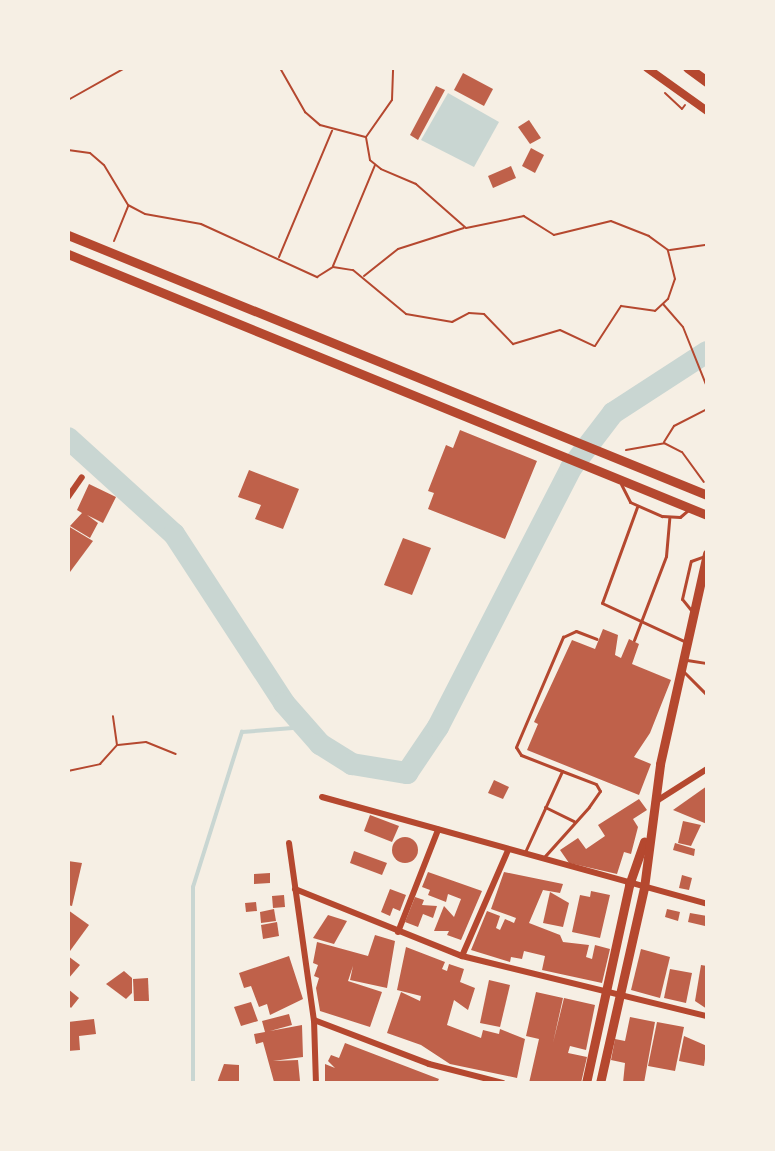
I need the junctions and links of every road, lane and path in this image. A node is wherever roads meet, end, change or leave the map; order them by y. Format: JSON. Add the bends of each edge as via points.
{"nodes":[{"id":1,"x":125,"y":68,"type":"edge"},
{"id":2,"x":280,"y":68,"type":"edge"},
{"id":3,"x":393,"y":68,"type":"edge"},
{"id":4,"x":647,"y":68,"type":"edge"},
{"id":5,"x":688,"y":68,"type":"edge"},
{"id":6,"x":707,"y":82,"type":"edge"},
{"id":7,"x":68,"y":100,"type":"edge"},
{"id":8,"x":707,"y":111,"type":"edge"},
{"id":9,"x":332,"y":131,"type":"junction"},
{"id":10,"x":366,"y":137,"type":"junction"},
{"id":11,"x":68,"y":150,"type":"edge"},
{"id":12,"x":375,"y":164,"type":"junction"},
{"id":13,"x":128,"y":205,"type":"junction"},
{"id":14,"x":466,"y":228,"type":"junction"},
{"id":15,"x":68,"y":235,"type":"edge"},
{"id":16,"x":707,"y":245,"type":"edge"},
{"id":17,"x":668,"y":250,"type":"junction"},
{"id":18,"x":110,"y":253,"type":"junction"},
{"id":19,"x":68,"y":254,"type":"edge"},
{"id":20,"x":279,"y":258,"type":"junction"},
{"id":21,"x":333,"y":267,"type":"junction"},
{"id":22,"x":363,"y":278,"type":"junction"},
{"id":23,"x":662,"y":304,"type":"junction"},
{"id":24,"x":707,"y":387,"type":"edge"},
{"id":25,"x":707,"y":409,"type":"edge"},
{"id":26,"x":664,"y":443,"type":"junction"},
{"id":27,"x":616,"y":459,"type":"junction"},
{"id":28,"x":82,"y":477,"type":"dead end"},
{"id":29,"x":620,"y":481,"type":"junction"},
{"id":30,"x":707,"y":485,"type":"edge"},
{"id":31,"x":707,"y":495,"type":"edge"},
{"id":32,"x":68,"y":497,"type":"edge"},
{"id":33,"x":637,"y":507,"type":"junction"},
{"id":34,"x":691,"y":509,"type":"junction"},
{"id":35,"x":707,"y":515,"type":"edge"},
{"id":36,"x":669,"y":518,"type":"junction"},
{"id":37,"x":706,"y":555,"type":"edge"},
{"id":38,"x":641,"y":623,"type":"junction"},
{"id":39,"x":597,"y":639,"type":"dead end"},
{"id":40,"x":634,"y":640,"type":"dead end"},
{"id":41,"x":687,"y":643,"type":"junction"},
{"id":42,"x":707,"y":663,"type":"edge"},
{"id":43,"x":682,"y":664,"type":"junction"},
{"id":44,"x":707,"y":695,"type":"edge"},
{"id":45,"x":113,"y":716,"type":"dead end"},
{"id":46,"x":117,"y":745,"type":"junction"},
{"id":47,"x":176,"y":754,"type":"dead end"},
{"id":48,"x":707,"y":769,"type":"edge"},
{"id":49,"x":68,"y":771,"type":"edge"},
{"id":50,"x":562,"y":771,"type":"junction"},
{"id":51,"x":322,"y":797,"type":"dead end"},
{"id":52,"x":652,"y":804,"type":"junction"},
{"id":53,"x":545,"y":807,"type":"junction"},
{"id":54,"x":576,"y":821,"type":"junction"},
{"id":55,"x":648,"y":827,"type":"junction"},
{"id":56,"x":438,"y":830,"type":"junction"},
{"id":57,"x":289,"y":843,"type":"dead end"},
{"id":58,"x":508,"y":850,"type":"junction"},
{"id":59,"x":524,"y":854,"type":"junction"},
{"id":60,"x":542,"y":859,"type":"junction"},
{"id":61,"x":629,"y":885,"type":"junction"},
{"id":62,"x":644,"y":888,"type":"junction"},
{"id":63,"x":295,"y":889,"type":"junction"},
{"id":64,"x":707,"y":904,"type":"edge"},
{"id":65,"x":398,"y":932,"type":"junction"},
{"id":66,"x":462,"y":956,"type":"junction"},
{"id":67,"x":606,"y":990,"type":"junction"},
{"id":68,"x":620,"y":994,"type":"junction"},
{"id":69,"x":707,"y":1016,"type":"edge"},
{"id":70,"x":314,"y":1020,"type":"junction"},
{"id":71,"x":316,"y":1083,"type":"edge"},
{"id":72,"x":503,"y":1083,"type":"edge"},
{"id":73,"x":586,"y":1083,"type":"edge"},
{"id":74,"x":600,"y":1083,"type":"edge"}],
"edges":[{"from":1,"to":7,"type":"path"},
{"from":2,"to":9,"type":"path","via":[[305,112]]},
{"from":3,"to":10,"type":"path","via":[[392,100]]},
{"from":4,"to":8,"type":"street"},
{"from":5,"to":6,"type":"highway"},
{"from":9,"to":10,"type":"path"},
{"from":9,"to":20,"type":"path"},
{"from":10,"to":12,"type":"path"},
{"from":11,"to":13,"type":"path","via":[[90,153],[104,165]]},
{"from":12,"to":14,"type":"path","via":[[416,184]]},
{"from":12,"to":21,"type":"path"},
{"from":13,"to":18,"type":"path"},
{"from":13,"to":20,"type":"path","via":[[145,214],[201,224]]},
{"from":14,"to":17,"type":"path","via":[[524,216],[563,236],[611,221]]},
{"from":14,"to":22,"type":"path","via":[[398,249]]},
{"from":15,"to":18,"type":"main road"},
{"from":16,"to":17,"type":"path"},
{"from":17,"to":23,"type":"path","via":[[675,279]]},
{"from":18,"to":27,"type":"main road"},
{"from":19,"to":29,"type":"main road"},
{"from":20,"to":21,"type":"path","via":[[317,277]]},
{"from":21,"to":22,"type":"path"},
{"from":22,"to":23,"type":"path","via":[[406,314],[452,322],[469,313],[484,314],[513,344],[560,330],[595,346],[621,306],[655,311]]},
{"from":23,"to":24,"type":"path","via":[[687,337]]},
{"from":25,"to":26,"type":"path","via":[[674,426]]},
{"from":26,"to":27,"type":"path","via":[[631,446]]},
{"from":26,"to":30,"type":"path","via":[[682,452]]},
{"from":27,"to":31,"type":"main road"},
{"from":28,"to":32,"type":"street"},
{"from":29,"to":33,"type":"lane","via":[[626,499]]},
{"from":29,"to":34,"type":"main road"},
{"from":33,"to":36,"type":"lane"},
{"from":33,"to":38,"type":"lane","via":[[602,599],[604,607]]},
{"from":34,"to":35,"type":"main road"},
{"from":34,"to":36,"type":"lane"},
{"from":36,"to":38,"type":"lane","via":[[666,556]]},
{"from":37,"to":41,"type":"main road"},
{"from":38,"to":40,"type":"lane"},
{"from":38,"to":41,"type":"lane"},
{"from":39,"to":50,"type":"lane","via":[[576,631],[563,637],[516,747],[521,755]]},
{"from":41,"to":43,"type":"main road"},
{"from":42,"to":43,"type":"lane"},
{"from":43,"to":44,"type":"lane"},
{"from":43,"to":52,"type":"main road"},
{"from":45,"to":46,"type":"path"},
{"from":46,"to":47,"type":"path","via":[[146,742]]},
{"from":46,"to":49,"type":"path","via":[[100,764]]},
{"from":48,"to":52,"type":"street"},
{"from":50,"to":53,"type":"lane"},
{"from":50,"to":54,"type":"lane","via":[[600,791]]},
{"from":51,"to":56,"type":"street"},
{"from":52,"to":55,"type":"main road"},
{"from":53,"to":54,"type":"lane"},
{"from":53,"to":59,"type":"lane"},
{"from":54,"to":60,"type":"lane"},
{"from":55,"to":61,"type":"main road"},
{"from":55,"to":62,"type":"main road"},
{"from":56,"to":58,"type":"street"},
{"from":56,"to":65,"type":"street"},
{"from":57,"to":63,"type":"street"},
{"from":58,"to":59,"type":"street"},
{"from":58,"to":66,"type":"street"},
{"from":59,"to":60,"type":"street"},
{"from":60,"to":61,"type":"street"},
{"from":61,"to":62,"type":"street"},
{"from":61,"to":67,"type":"main road"},
{"from":62,"to":64,"type":"street"},
{"from":62,"to":68,"type":"main road"},
{"from":63,"to":65,"type":"street"},
{"from":63,"to":70,"type":"street"},
{"from":65,"to":66,"type":"street"},
{"from":66,"to":67,"type":"street"},
{"from":67,"to":68,"type":"street"},
{"from":67,"to":73,"type":"main road"},
{"from":68,"to":69,"type":"street"},
{"from":68,"to":74,"type":"main road"},
{"from":70,"to":71,"type":"street"},
{"from":70,"to":72,"type":"street","via":[[429,1064]]}]}
